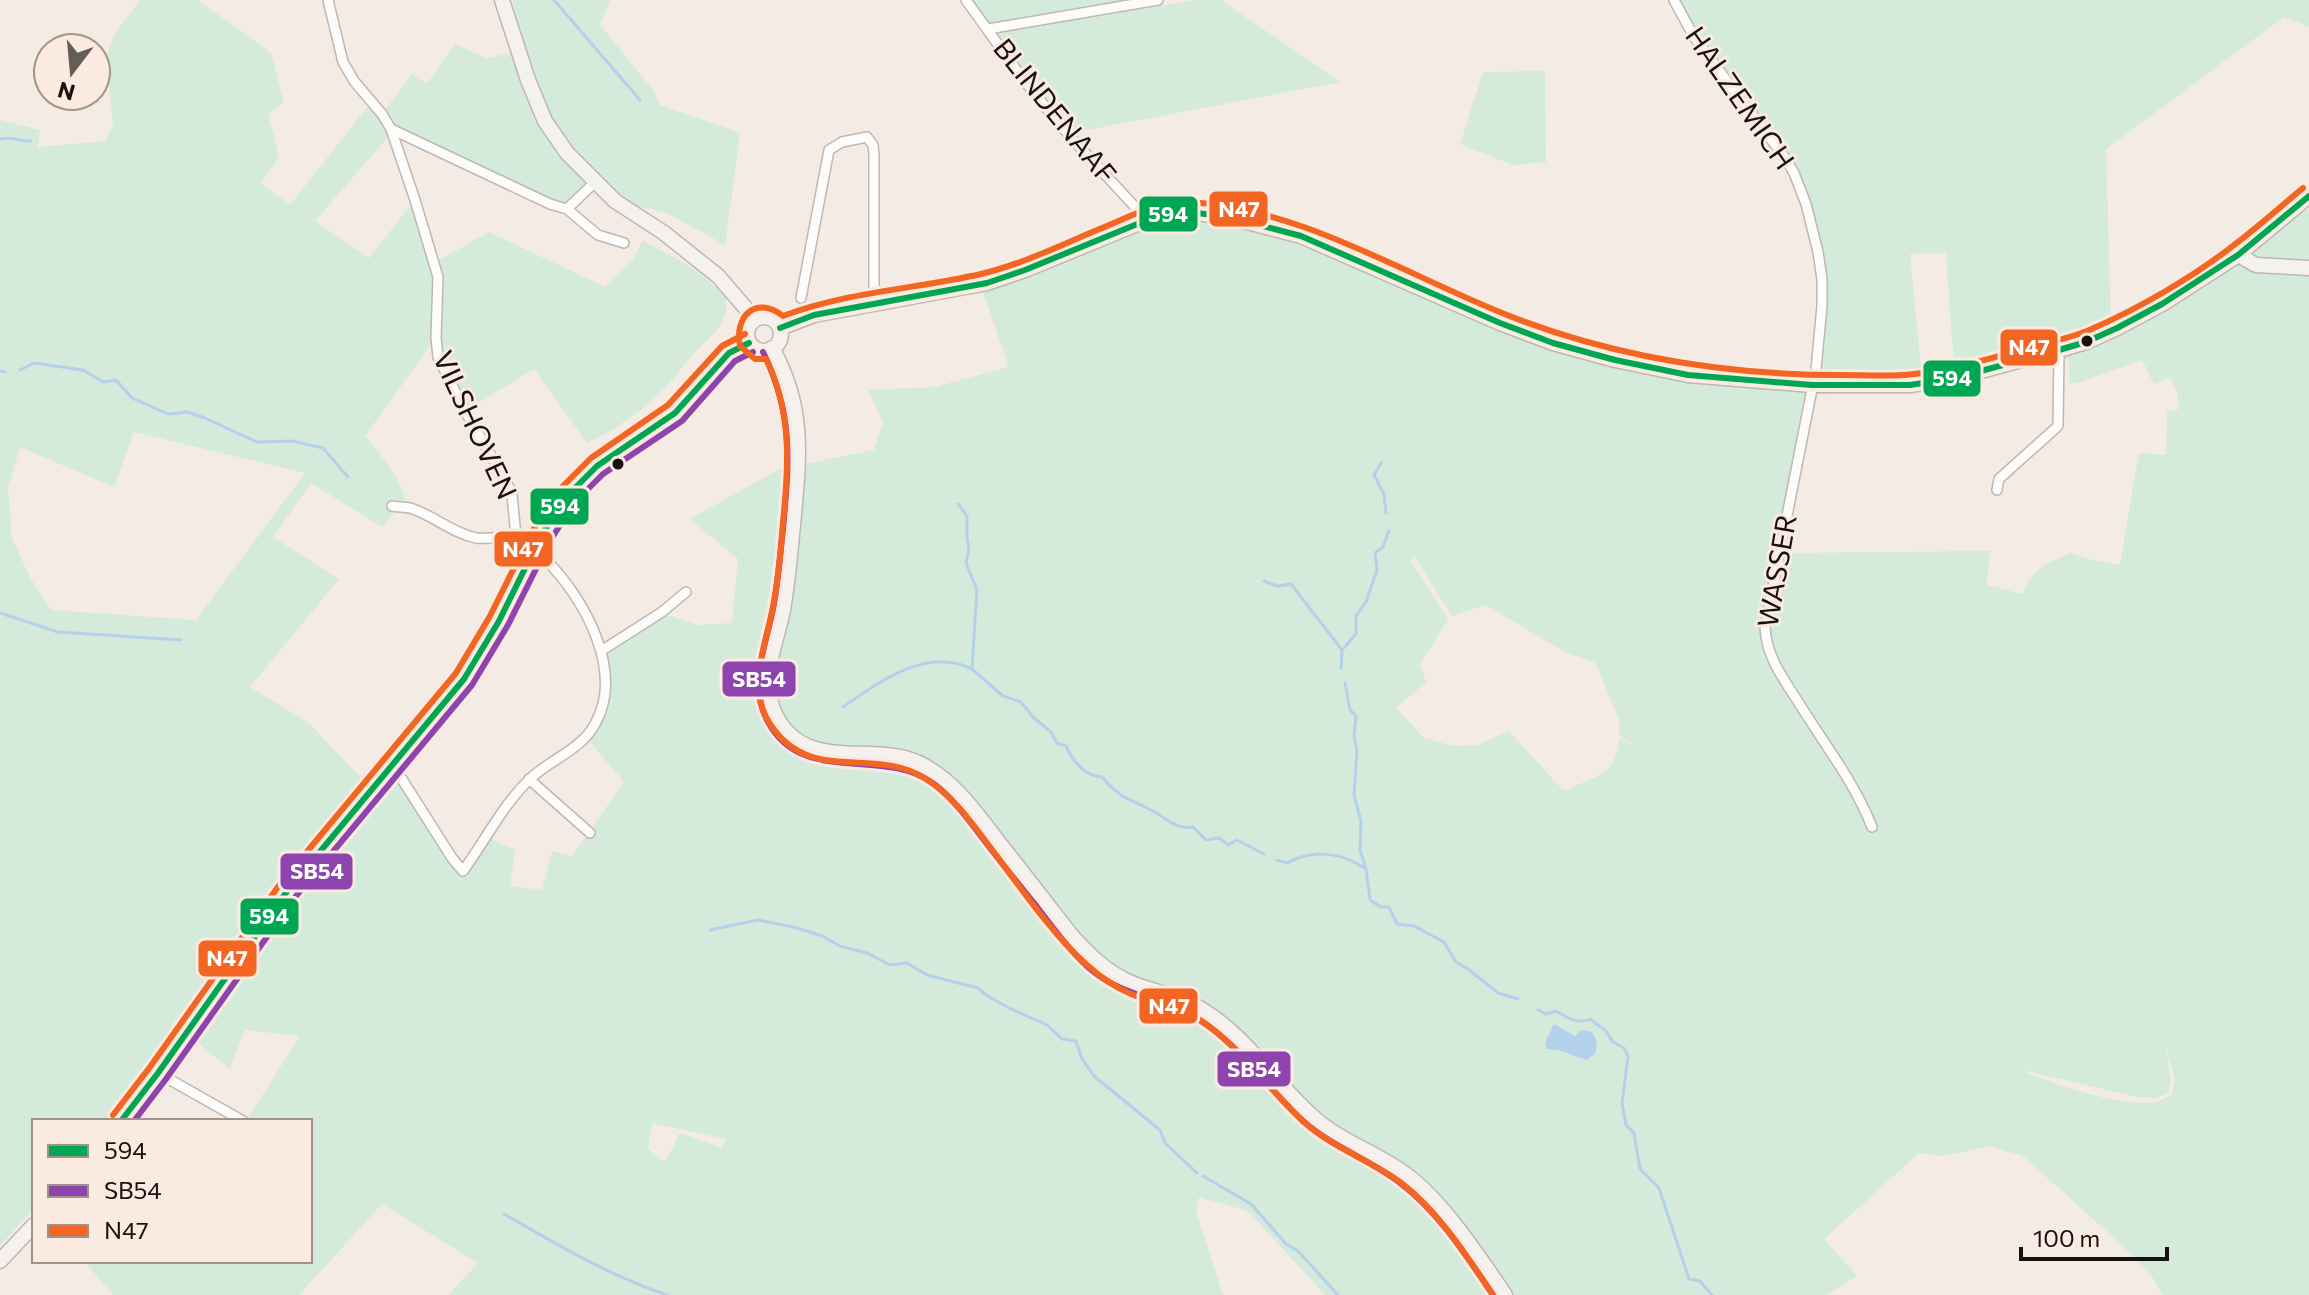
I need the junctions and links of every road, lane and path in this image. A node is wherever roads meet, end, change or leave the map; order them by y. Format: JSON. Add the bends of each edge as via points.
{"nodes":[{"id":1,"x":328,"y":0,"type":"edge"},
{"id":2,"x":502,"y":0,"type":"edge"},
{"id":3,"x":966,"y":0,"type":"edge"},
{"id":4,"x":1158,"y":0,"type":"edge"},
{"id":5,"x":1674,"y":0,"type":"edge"},
{"id":6,"x":988,"y":29,"type":"junction"},
{"id":7,"x":391,"y":129,"type":"junction"},
{"id":8,"x":594,"y":183,"type":"junction"},
{"id":9,"x":2309,"y":196,"type":"edge"},
{"id":10,"x":567,"y":209,"type":"junction"},
{"id":11,"x":1147,"y":220,"type":"junction"},
{"id":12,"x":624,"y":243,"type":"dead end"},
{"id":13,"x":2238,"y":255,"type":"junction"},
{"id":14,"x":2309,"y":268,"type":"edge"},
{"id":15,"x":801,"y":298,"type":"dead end"},
{"id":16,"x":874,"y":305,"type":"junction"},
{"id":17,"x":755,"y":319,"type":"junction"},
{"id":18,"x":780,"y":328,"type":"junction"},
{"id":19,"x":749,"y":343,"type":"junction"},
{"id":20,"x":772,"y":348,"type":"junction"},
{"id":21,"x":2059,"y":350,"type":"junction"},
{"id":22,"x":1812,"y":385,"type":"junction"},
{"id":23,"x":1997,"y":490,"type":"dead end"},
{"id":24,"x":392,"y":506,"type":"dead end"},
{"id":25,"x":516,"y":536,"type":"junction"},
{"id":26,"x":534,"y":548,"type":"junction"},
{"id":27,"x":686,"y":592,"type":"dead end"},
{"id":28,"x":601,"y":651,"type":"junction"},
{"id":29,"x":393,"y":765,"type":"junction"},
{"id":30,"x":529,"y":779,"type":"junction"},
{"id":31,"x":1872,"y":827,"type":"dead end"},
{"id":32,"x":590,"y":833,"type":"dead end"},
{"id":33,"x":158,"y":1073,"type":"junction"},
{"id":34,"x":123,"y":1119,"type":"edge"},
{"id":35,"x":239,"y":1119,"type":"edge"},
{"id":36,"x":32,"y":1227,"type":"edge"},
{"id":37,"x":0,"y":1261,"type":"edge"},
{"id":38,"x":1505,"y":1295,"type":"edge"}],
"edges":[{"from":1,"to":7,"type":"street","name":"VILSHOVEN","via":[[343,62]]},
{"from":2,"to":8,"type":"main road","via":[[545,121]]},
{"from":3,"to":6,"type":"street","name":"BLINDENAAF"},
{"from":4,"to":6,"type":"street"},
{"from":5,"to":22,"type":"street","name":"HALZEMICH","via":[[1694,37],[1785,158],[1803,196],[1822,279]]},
{"from":6,"to":11,"type":"street","name":"BLINDENAAF","via":[[1067,133]]},
{"from":7,"to":10,"type":"street","name":"VILSHOVEN"},
{"from":7,"to":25,"type":"street","name":"VILSHOVEN","via":[[438,277],[438,357],[507,483]]},
{"from":8,"to":10,"type":"street"},
{"from":8,"to":17,"type":"main road","via":[[694,255]]},
{"from":9,"to":13,"type":"main road"},
{"from":10,"to":12,"type":"street","name":"VILSHOVEN","via":[[598,235]]},
{"from":11,"to":16,"type":"main road","via":[[987,283]]},
{"from":11,"to":22,"type":"main road","via":[[1189,212],[1271,227],[1582,352],[1688,375]]},
{"from":13,"to":14,"type":"main road","via":[[2256,265]]},
{"from":13,"to":21,"type":"main road","via":[[2117,328]]},
{"from":15,"to":16,"type":"street","via":[[829,150],[867,137],[874,155]]},
{"from":16,"to":18,"type":"main road","via":[[814,315]]},
{"from":17,"to":18,"type":"main road","via":[[767,317]]},
{"from":17,"to":19,"type":"main road","via":[[749,325]]},
{"from":18,"to":20,"type":"main road","via":[[780,340]]},
{"from":19,"to":20,"type":"main road","via":[[759,350]]},
{"from":19,"to":26,"type":"main road","via":[[729,353],[675,413],[597,466],[566,497]]},
{"from":20,"to":38,"type":"main road","via":[[792,392],[799,447],[787,580],[767,679],[784,729],[824,752],[906,758],[942,777],[1088,954],[1129,982],[1201,1009],[1242,1042],[1324,1127],[1407,1175],[1435,1202]]},
{"from":21,"to":22,"type":"main road","via":[[1910,385]]},
{"from":21,"to":23,"type":"street","via":[[2058,426],[1999,479]]},
{"from":22,"to":31,"type":"street","name":"WASSER","via":[[1765,640]]},
{"from":24,"to":25,"type":"street","name":"VILSHOVEN","via":[[410,508],[477,538]]},
{"from":25,"to":26,"type":"street","name":"VILSHOVEN"},
{"from":26,"to":28,"type":"street","name":"VILSHOVEN","via":[[578,599]]},
{"from":26,"to":29,"type":"main road","via":[[464,679]]},
{"from":27,"to":28,"type":"street"},
{"from":28,"to":30,"type":"street","name":"VILSHOVEN","via":[[604,684],[596,722],[581,742]]},
{"from":29,"to":30,"type":"street","name":"VILSHOVEN","via":[[463,871]]},
{"from":29,"to":33,"type":"main road","via":[[288,890]]},
{"from":30,"to":32,"type":"street"},
{"from":33,"to":34,"type":"main road"},
{"from":33,"to":35,"type":"street"},
{"from":36,"to":37,"type":"main road"}]}
